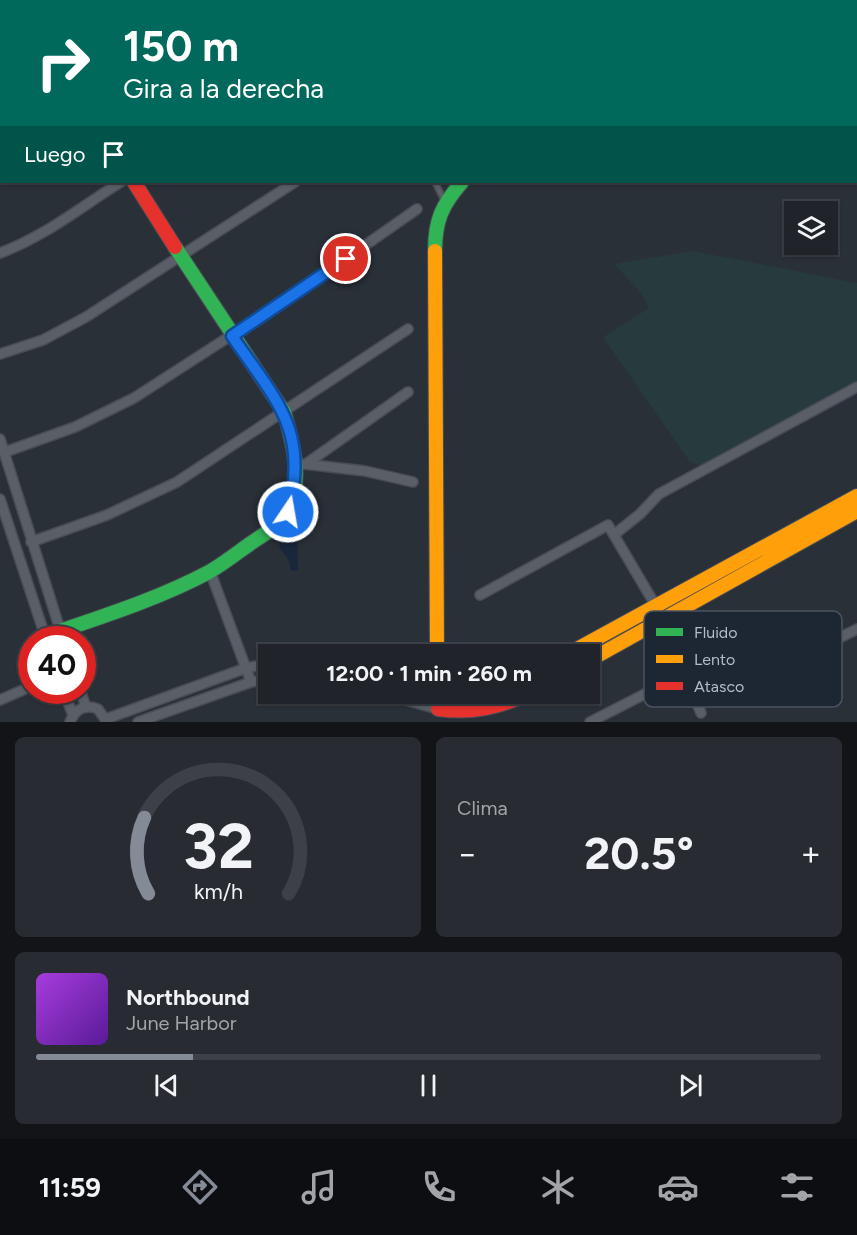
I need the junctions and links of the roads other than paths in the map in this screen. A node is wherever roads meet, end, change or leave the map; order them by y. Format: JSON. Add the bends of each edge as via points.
{"nodes":[{"id":1,"x":119,"y":183,"type":"edge"},
{"id":2,"x":135,"y":183,"type":"edge"},
{"id":3,"x":293,"y":183,"type":"edge"},
{"id":4,"x":436,"y":183,"type":"edge"},
{"id":5,"x":461,"y":183,"type":"edge"},
{"id":6,"x":445,"y":202,"type":"junction"},
{"id":7,"x":417,"y":209,"type":"dead end"},
{"id":8,"x":0,"y":253,"type":"edge"},
{"id":9,"x":182,"y":255,"type":"junction"},
{"id":10,"x":408,"y":329,"type":"dead end"},
{"id":11,"x":232,"y":336,"type":"junction"},
{"id":12,"x":0,"y":354,"type":"edge"},
{"id":13,"x":857,"y":387,"type":"edge"},
{"id":14,"x":408,"y":392,"type":"dead end"},
{"id":15,"x":284,"y":412,"type":"junction"},
{"id":16,"x":0,"y":439,"type":"edge"},
{"id":17,"x":5,"y":452,"type":"junction"},
{"id":18,"x":301,"y":464,"type":"junction"},
{"id":19,"x":413,"y":482,"type":"dead end"},
{"id":20,"x":857,"y":496,"type":"edge"},
{"id":21,"x":0,"y":499,"type":"edge"},
{"id":22,"x":857,"y":512,"type":"edge"},
{"id":23,"x":24,"y":519,"type":"junction"},
{"id":24,"x":10,"y":526,"type":"junction"},
{"id":25,"x":813,"y":528,"type":"junction"},
{"id":26,"x":615,"y":534,"type":"junction"},
{"id":27,"x":32,"y":542,"type":"junction"},
{"id":28,"x":210,"y":572,"type":"junction"},
{"id":29,"x":711,"y":574,"type":"junction"},
{"id":30,"x":718,"y":588,"type":"junction"},
{"id":31,"x":480,"y":595,"type":"dead end"},
{"id":32,"x":656,"y":604,"type":"junction"},
{"id":33,"x":660,"y":611,"type":"edge"},
{"id":34,"x":676,"y":611,"type":"edge"},
{"id":35,"x":42,"y":626,"type":"edge"},
{"id":36,"x":59,"y":626,"type":"edge"},
{"id":37,"x":84,"y":626,"type":"edge"},
{"id":38,"x":644,"y":629,"type":"edge"},
{"id":39,"x":857,"y":629,"type":"edge"},
{"id":40,"x":842,"y":636,"type":"edge"},
{"id":41,"x":437,"y":644,"type":"edge"},
{"id":42,"x":586,"y":644,"type":"edge"},
{"id":43,"x":600,"y":654,"type":"edge"},
{"id":44,"x":258,"y":666,"type":"edge"},
{"id":45,"x":246,"y":668,"type":"junction"},
{"id":46,"x":258,"y":681,"type":"edge"},
{"id":47,"x":251,"y":682,"type":"junction"},
{"id":48,"x":18,"y":692,"type":"edge"},
{"id":49,"x":644,"y":694,"type":"edge"},
{"id":50,"x":0,"y":700,"type":"edge"},
{"id":51,"x":85,"y":704,"type":"edge"},
{"id":52,"x":408,"y":704,"type":"edge"},
{"id":53,"x":508,"y":704,"type":"edge"},
{"id":54,"x":86,"y":707,"type":"junction"},
{"id":55,"x":699,"y":707,"type":"edge"},
{"id":56,"x":701,"y":713,"type":"dead end"},
{"id":57,"x":437,"y":715,"type":"edge"},
{"id":58,"x":71,"y":718,"type":"edge"},
{"id":59,"x":107,"y":720,"type":"edge"},
{"id":60,"x":138,"y":722,"type":"edge"},
{"id":61,"x":590,"y":722,"type":"edge"}],
"edges":[{"from":1,"to":8,"type":"street","via":[[39,235]]},
{"from":2,"to":9,"type":"street"},
{"from":3,"to":9,"type":"street"},
{"from":4,"to":6,"type":"lane"},
{"from":5,"to":6,"type":"street"},
{"from":6,"to":41,"type":"street","via":[[435,231]]},
{"from":7,"to":11,"type":"street"},
{"from":9,"to":11,"type":"street"},
{"from":9,"to":12,"type":"street","via":[[86,317],[43,340]]},
{"from":10,"to":15,"type":"street"},
{"from":11,"to":15,"type":"street"},
{"from":11,"to":17,"type":"street","via":[[134,398],[75,427]]},
{"from":13,"to":26,"type":"street","via":[[659,494]]},
{"from":14,"to":18,"type":"street"},
{"from":15,"to":18,"type":"street"},
{"from":15,"to":27,"type":"street","via":[[177,482],[106,515]]},
{"from":16,"to":17,"type":"street"},
{"from":17,"to":23,"type":"street"},
{"from":18,"to":19,"type":"street","via":[[365,471]]},
{"from":18,"to":28,"type":"street","via":[[288,512],[270,530]]},
{"from":20,"to":25,"type":"street"},
{"from":21,"to":24,"type":"street"},
{"from":22,"to":25,"type":"street"},
{"from":23,"to":24,"type":"street"},
{"from":23,"to":27,"type":"street"},
{"from":24,"to":35,"type":"street"},
{"from":25,"to":29,"type":"street"},
{"from":25,"to":30,"type":"street"},
{"from":26,"to":31,"type":"street","via":[[611,526],[605,525]]},
{"from":26,"to":32,"type":"street"},
{"from":27,"to":36,"type":"street"},
{"from":28,"to":37,"type":"street"},
{"from":28,"to":45,"type":"street"},
{"from":29,"to":30,"type":"street"},
{"from":29,"to":32,"type":"street"},
{"from":30,"to":34,"type":"street"},
{"from":32,"to":33,"type":"street"},
{"from":32,"to":42,"type":"street"},
{"from":38,"to":43,"type":"street"},
{"from":39,"to":40,"type":"street"},
{"from":44,"to":45,"type":"street"},
{"from":45,"to":47,"type":"street"},
{"from":45,"to":59,"type":"street"},
{"from":46,"to":47,"type":"street"},
{"from":47,"to":60,"type":"street"},
{"from":48,"to":50,"type":"street"},
{"from":49,"to":61,"type":"street"},
{"from":51,"to":54,"type":"street"},
{"from":52,"to":57,"type":"street"},
{"from":53,"to":57,"type":"street","via":[[478,712]]},
{"from":54,"to":58,"type":"street"},
{"from":54,"to":59,"type":"street","via":[[98,710]]},
{"from":55,"to":56,"type":"street"}]}
